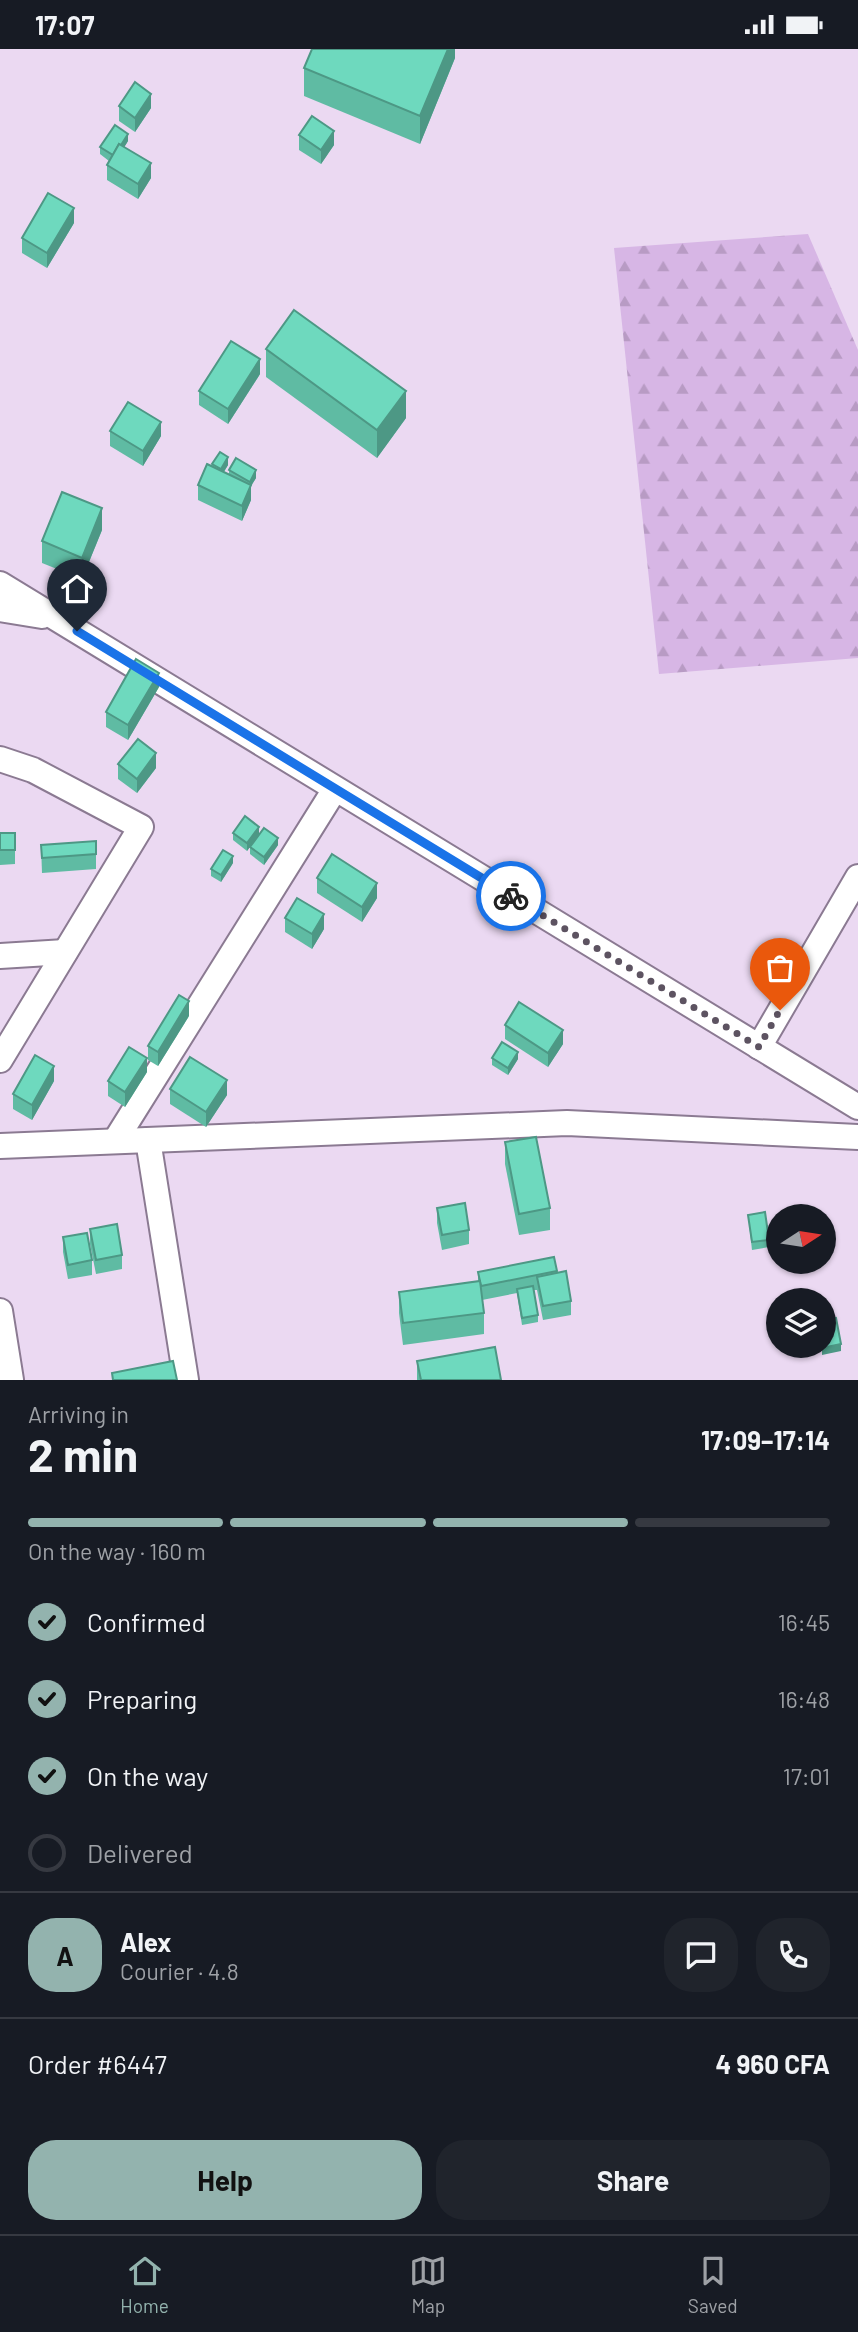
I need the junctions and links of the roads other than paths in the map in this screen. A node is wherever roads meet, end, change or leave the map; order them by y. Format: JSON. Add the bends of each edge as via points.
{"nodes":[{"id":1,"x":0,"y":585,"type":"edge"},
{"id":2,"x":0,"y":609,"type":"edge"},
{"id":3,"x":56,"y":619,"type":"junction"},
{"id":4,"x":0,"y":759,"type":"edge"},
{"id":5,"x":335,"y":789,"type":"junction"},
{"id":6,"x":858,"y":877,"type":"edge"},
{"id":7,"x":65,"y":952,"type":"junction"},
{"id":8,"x":0,"y":956,"type":"edge"},
{"id":9,"x":759,"y":1047,"type":"junction"},
{"id":10,"x":0,"y":1060,"type":"edge"},
{"id":11,"x":858,"y":1107,"type":"edge"},
{"id":12,"x":858,"y":1137,"type":"edge"},
{"id":13,"x":148,"y":1140,"type":"junction"},
{"id":14,"x":115,"y":1142,"type":"junction"},
{"id":15,"x":0,"y":1146,"type":"edge"},
{"id":16,"x":0,"y":1311,"type":"edge"},
{"id":17,"x":11,"y":1380,"type":"edge"},
{"id":18,"x":186,"y":1380,"type":"edge"}],
"edges":[{"from":1,"to":3,"type":"street"},
{"from":2,"to":3,"type":"street"},
{"from":3,"to":5,"type":"street"},
{"from":4,"to":7,"type":"street","via":[[33,770],[141,827]]},
{"from":5,"to":9,"type":"street"},
{"from":5,"to":14,"type":"street"},
{"from":6,"to":9,"type":"street"},
{"from":7,"to":8,"type":"street"},
{"from":7,"to":10,"type":"street"},
{"from":9,"to":11,"type":"street"},
{"from":12,"to":13,"type":"street","via":[[567,1122]]},
{"from":13,"to":14,"type":"street"},
{"from":13,"to":18,"type":"street"},
{"from":14,"to":15,"type":"street"},
{"from":16,"to":17,"type":"street"}]}
